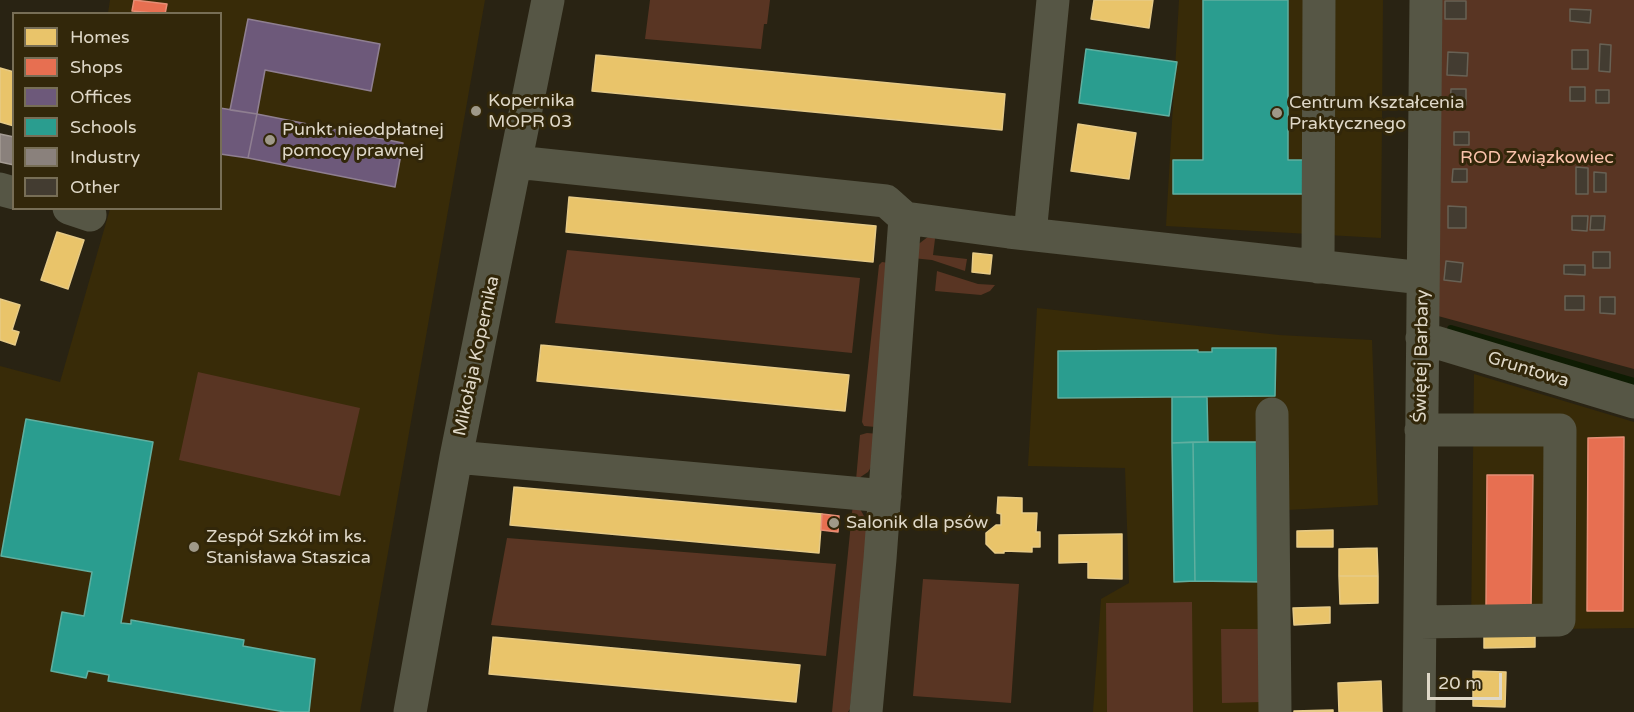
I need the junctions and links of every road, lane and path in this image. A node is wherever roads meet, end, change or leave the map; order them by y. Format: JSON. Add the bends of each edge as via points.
{"nodes":[{"id":1,"x":548,"y":0,"type":"edge"},
{"id":2,"x":1053,"y":0,"type":"edge"},
{"id":3,"x":1319,"y":0,"type":"edge"},
{"id":4,"x":1426,"y":0,"type":"edge"},
{"id":5,"x":516,"y":162,"type":"junction"},
{"id":6,"x":905,"y":218,"type":"junction"},
{"id":7,"x":1030,"y":234,"type":"junction"},
{"id":8,"x":1318,"y":267,"type":"junction"},
{"id":9,"x":1422,"y":278,"type":"junction"},
{"id":10,"x":1422,"y":338,"type":"junction"},
{"id":11,"x":1634,"y":402,"type":"edge"},
{"id":12,"x":1272,"y":414,"type":"dead end"},
{"id":13,"x":1421,"y":430,"type":"junction"},
{"id":14,"x":456,"y":457,"type":"junction"},
{"id":15,"x":885,"y":496,"type":"junction"},
{"id":16,"x":1420,"y":622,"type":"junction"},
{"id":17,"x":410,"y":712,"type":"edge"},
{"id":18,"x":866,"y":712,"type":"edge"},
{"id":19,"x":1275,"y":712,"type":"edge"},
{"id":20,"x":1419,"y":712,"type":"edge"}],
"edges":[{"from":1,"to":5,"type":"street","name":"Mikołaja Kopernika"},
{"from":2,"to":7,"type":"street"},
{"from":3,"to":8,"type":"street"},
{"from":4,"to":9,"type":"street","name":"Świętej Barbary"},
{"from":5,"to":6,"type":"street","via":[[886,201]]},
{"from":5,"to":14,"type":"street","name":"Mikołaja Kopernika"},
{"from":6,"to":7,"type":"street"},
{"from":6,"to":15,"type":"street"},
{"from":7,"to":8,"type":"street"},
{"from":8,"to":9,"type":"street"},
{"from":9,"to":10,"type":"street","name":"Świętej Barbary"},
{"from":10,"to":11,"type":"street","name":"Gruntowa"},
{"from":10,"to":13,"type":"street","name":"Świętej Barbary"},
{"from":12,"to":19,"type":"street"},
{"from":13,"to":16,"type":"street","name":"Świętej Barbary"},
{"from":13,"to":16,"type":"street","via":[[1560,430],[1559,620]]},
{"from":14,"to":15,"type":"street"},
{"from":14,"to":17,"type":"street","name":"Mikołaja Kopernika"},
{"from":15,"to":18,"type":"street"},
{"from":16,"to":20,"type":"street","name":"Świętej Barbary"}]}
